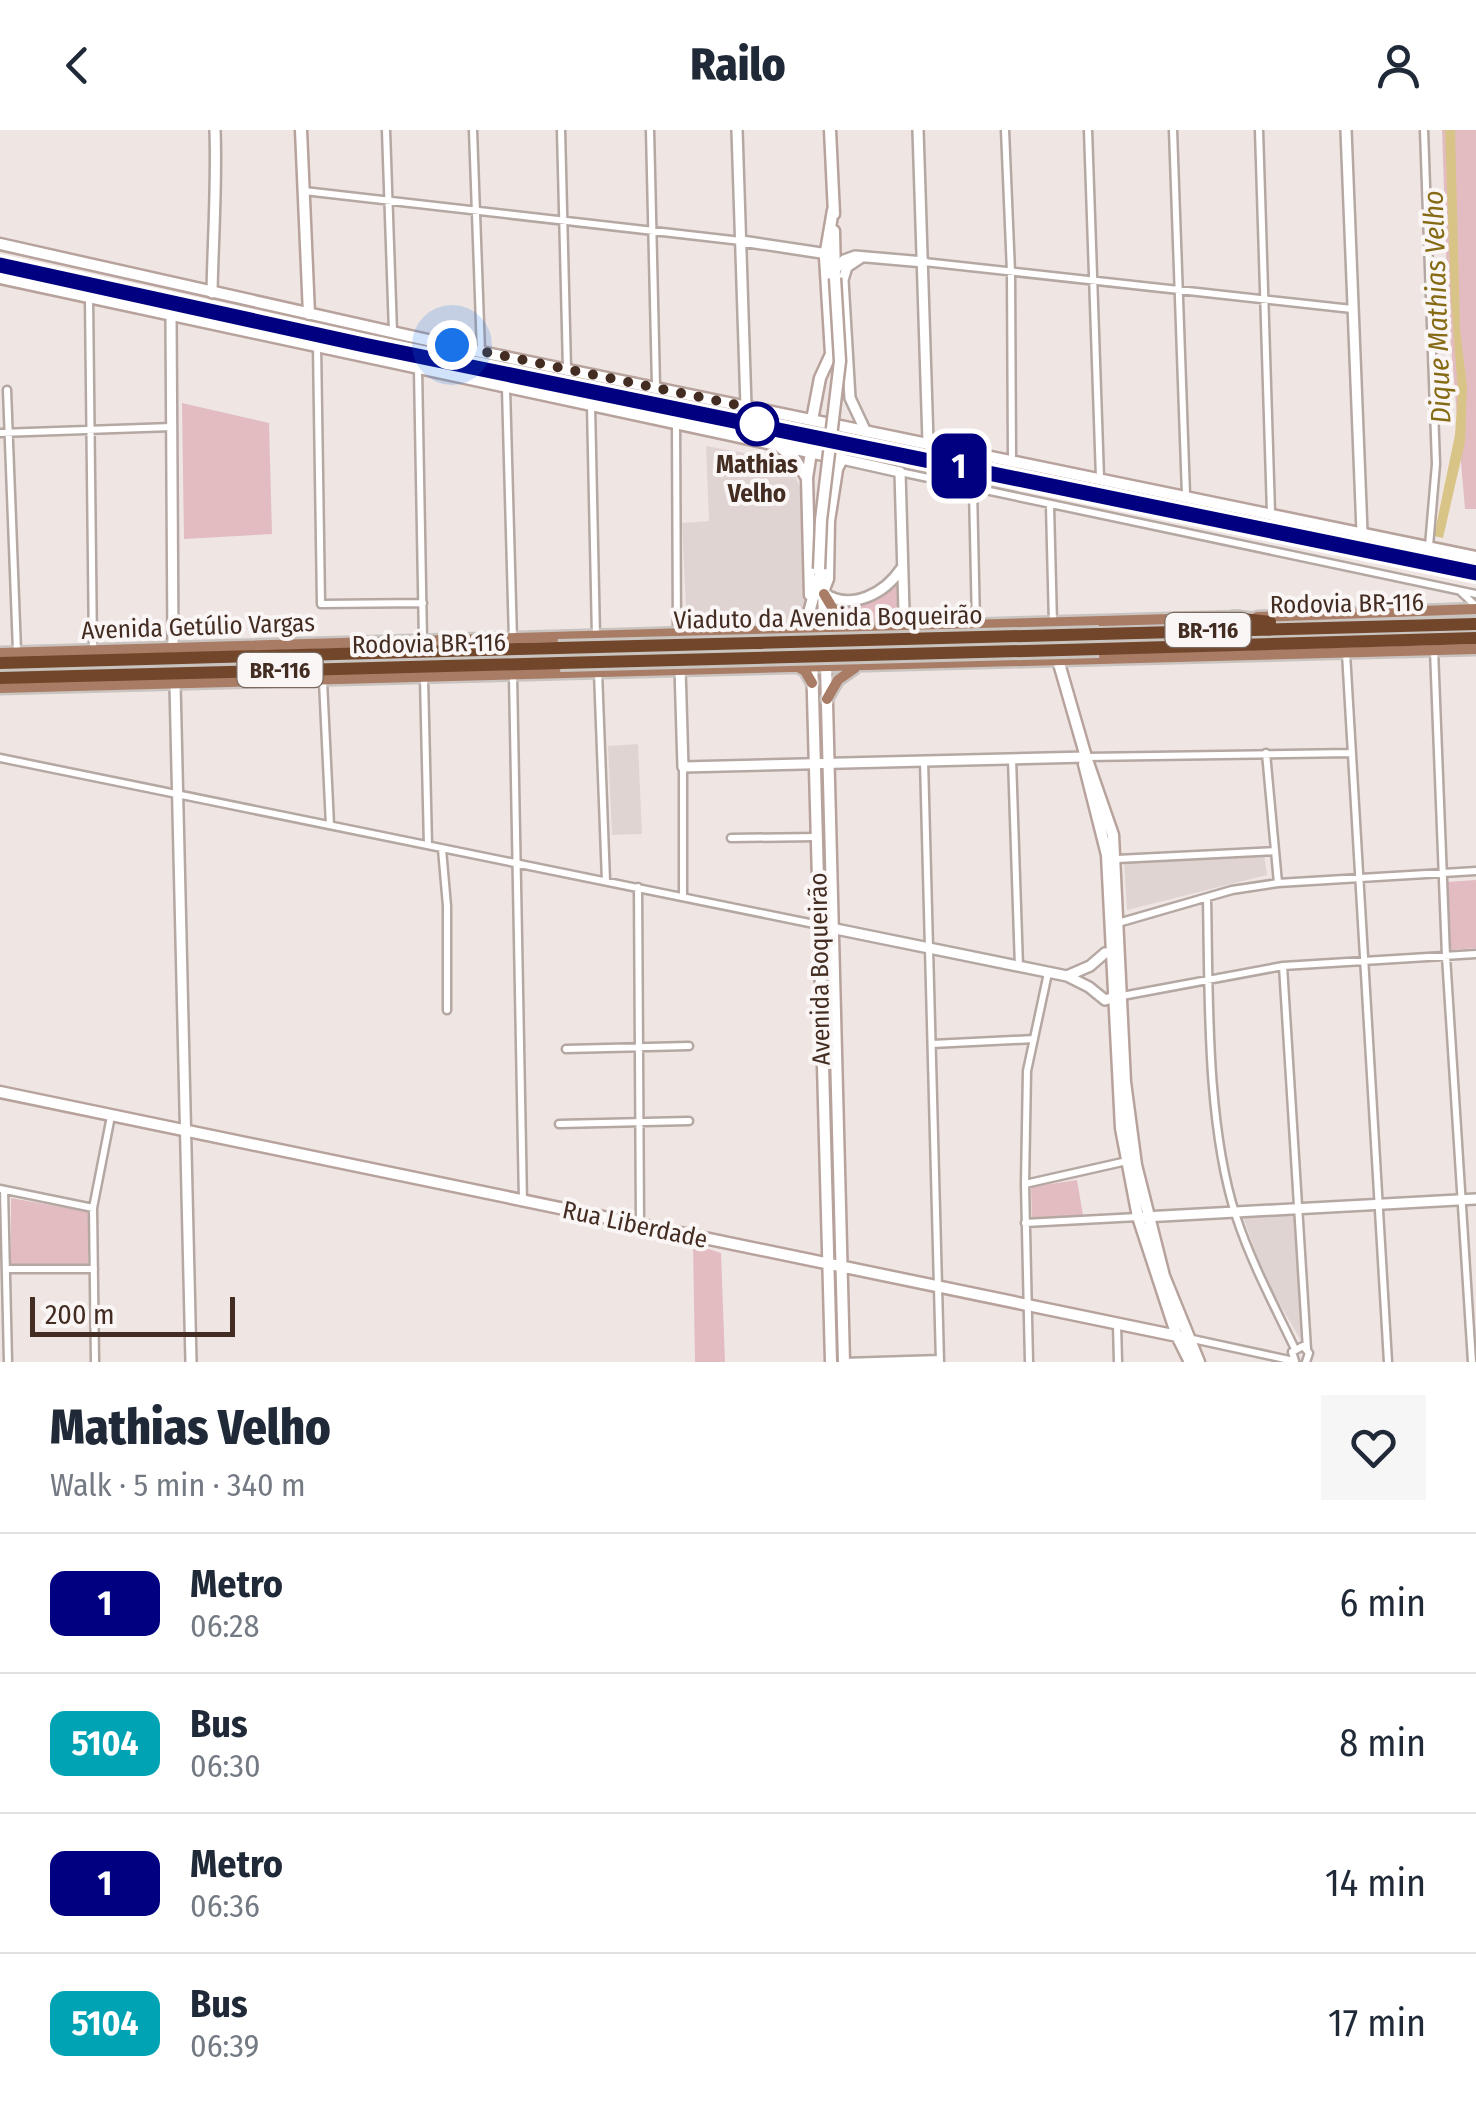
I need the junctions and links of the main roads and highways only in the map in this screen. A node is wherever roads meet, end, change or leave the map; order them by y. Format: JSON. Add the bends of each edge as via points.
{"nodes":[{"id":1,"x":302,"y":130,"type":"edge"},
{"id":2,"x":830,"y":130,"type":"edge"},
{"id":3,"x":834,"y":210,"type":"junction"},
{"id":4,"x":0,"y":244,"type":"edge"},
{"id":5,"x":0,"y":278,"type":"edge"},
{"id":6,"x":309,"y":314,"type":"junction"},
{"id":7,"x":812,"y":420,"type":"junction"},
{"id":8,"x":774,"y":444,"type":"junction"},
{"id":9,"x":810,"y":452,"type":"junction"},
{"id":10,"x":807,"y":478,"type":"junction"},
{"id":11,"x":1476,"y":557,"type":"edge"},
{"id":12,"x":819,"y":573,"type":"junction"},
{"id":13,"x":824,"y":592,"type":"junction"},
{"id":14,"x":1476,"y":608,"type":"edge"},
{"id":15,"x":810,"y":612,"type":"junction"},
{"id":16,"x":1234,"y":618,"type":"junction"},
{"id":17,"x":1476,"y":624,"type":"edge"},
{"id":18,"x":1317,"y":628,"type":"junction"},
{"id":19,"x":856,"y":630,"type":"junction"},
{"id":20,"x":870,"y":630,"type":"junction"},
{"id":21,"x":825,"y":631,"type":"junction"},
{"id":22,"x":796,"y":632,"type":"junction"},
{"id":23,"x":811,"y":632,"type":"junction"},
{"id":24,"x":765,"y":633,"type":"junction"},
{"id":25,"x":1099,"y":634,"type":"joint"},
{"id":26,"x":1476,"y":638,"type":"edge"},
{"id":27,"x":267,"y":645,"type":"junction"},
{"id":28,"x":1337,"y":645,"type":"junction"},
{"id":29,"x":1476,"y":647,"type":"edge"},
{"id":30,"x":1100,"y":649,"type":"joint"},
{"id":31,"x":0,"y":653,"type":"edge"},
{"id":32,"x":1298,"y":653,"type":"junction"},
{"id":33,"x":559,"y":655,"type":"junction"},
{"id":34,"x":210,"y":656,"type":"junction"},
{"id":35,"x":1058,"y":660,"type":"junction"},
{"id":36,"x":0,"y":663,"type":"edge"},
{"id":37,"x":870,"y":664,"type":"junction"},
{"id":38,"x":797,"y":666,"type":"junction"},
{"id":39,"x":812,"y":666,"type":"junction"},
{"id":40,"x":826,"y":666,"type":"junction"},
{"id":41,"x":766,"y":667,"type":"junction"},
{"id":42,"x":211,"y":672,"type":"junction"},
{"id":43,"x":0,"y":678,"type":"edge"},
{"id":44,"x":267,"y":680,"type":"junction"},
{"id":45,"x":812,"y":683,"type":"junction"},
{"id":46,"x":0,"y":688,"type":"edge"},
{"id":47,"x":827,"y":699,"type":"junction"},
{"id":48,"x":1086,"y":757,"type":"junction"},
{"id":49,"x":1116,"y":924,"type":"junction"},
{"id":50,"x":1113,"y":952,"type":"junction"},
{"id":51,"x":1114,"y":998,"type":"junction"},
{"id":52,"x":0,"y":1092,"type":"edge"},
{"id":53,"x":1142,"y":1217,"type":"junction"},
{"id":54,"x":834,"y":1266,"type":"junction"},
{"id":55,"x":1182,"y":1337,"type":"junction"},
{"id":56,"x":831,"y":1362,"type":"edge"},
{"id":57,"x":844,"y":1362,"type":"edge"},
{"id":58,"x":1190,"y":1362,"type":"edge"},
{"id":59,"x":1199,"y":1362,"type":"edge"}],
"edges":[{"from":1,"to":6,"type":"main road"},
{"from":2,"to":3,"type":"main road"},
{"from":3,"to":7,"type":"main road","via":[[825,252],[831,354]]},
{"from":3,"to":12,"type":"main road","name":"Avenida Boqueirão","bridge":true,"via":[[840,360]]},
{"from":4,"to":6,"type":"main road"},
{"from":5,"to":8,"type":"main road"},
{"from":6,"to":7,"type":"main road"},
{"from":7,"to":11,"type":"main road"},
{"from":8,"to":9,"type":"main road"},
{"from":8,"to":10,"type":"main road"},
{"from":9,"to":10,"type":"main road"},
{"from":9,"to":13,"type":"main road","via":[[839,461]]},
{"from":10,"to":15,"type":"main road"},
{"from":12,"to":13,"type":"main road","name":"Avenida Boqueirão"},
{"from":12,"to":15,"type":"main road","name":"Avenida Boqueirão"},
{"from":13,"to":19,"type":"main road","via":[[836,616]]},
{"from":13,"to":21,"type":"main road","name":"Avenida Boqueirão"},
{"from":14,"to":16,"type":"main road","name":"Avenida Getúlio Vargas"},
{"from":15,"to":22,"type":"main road","via":[[805,628]]},
{"from":15,"to":23,"type":"main road","name":"Avenida Boqueirão"},
{"from":16,"to":18,"type":"highway","number":"BR-116"},
{"from":16,"to":20,"type":"main road","name":"Avenida Getúlio Vargas"},
{"from":17,"to":18,"type":"highway","name":"Rodovia BR-116","number":"BR-116"},
{"from":18,"to":25,"type":"highway","name":"Rodovia BR-116","number":"BR-116"},
{"from":19,"to":20,"type":"main road","name":"Avenida Getúlio Vargas"},
{"from":19,"to":21,"type":"main road","name":"Avenida Getúlio Vargas"},
{"from":20,"to":37,"type":"main road","via":[[857,648]]},
{"from":21,"to":23,"type":"main road","name":"Avenida Getúlio Vargas"},
{"from":21,"to":40,"type":"main road","name":"Avenida Boqueirão"},
{"from":22,"to":23,"type":"main road","name":"Avenida Getúlio Vargas"},
{"from":22,"to":24,"type":"main road","name":"Avenida Getúlio Vargas"},
{"from":23,"to":39,"type":"main road","name":"Avenida Boqueirão"},
{"from":24,"to":27,"type":"main road","name":"Avenida Getúlio Vargas"},
{"from":24,"to":41,"type":"main road","via":[[779,652]]},
{"from":25,"to":33,"type":"highway","name":"Viaduto da Avenida Boqueirão","number":"BR-116","bridge":true},
{"from":26,"to":28,"type":"highway","name":"Rodovia BR-116","number":"BR-116"},
{"from":27,"to":31,"type":"main road","name":"Avenida Getúlio Vargas"},
{"from":27,"to":34,"type":"highway","number":"BR-116"},
{"from":28,"to":29,"type":"highway","number":"BR-116"},
{"from":28,"to":29,"type":"main road"},
{"from":28,"to":30,"type":"highway","name":"Rodovia BR-116","number":"BR-116"},
{"from":28,"to":32,"type":"highway","number":"BR-116"},
{"from":28,"to":32,"type":"main road"},
{"from":30,"to":33,"type":"highway","name":"Viaduto da Avenida Boqueirão","number":"BR-116","bridge":true},
{"from":32,"to":35,"type":"main road"},
{"from":33,"to":34,"type":"highway","name":"Rodovia BR-116","number":"BR-116"},
{"from":33,"to":42,"type":"highway","name":"Rodovia BR-116","number":"BR-116"},
{"from":34,"to":36,"type":"highway","name":"Rodovia BR-116","number":"BR-116"},
{"from":35,"to":37,"type":"main road"},
{"from":35,"to":48,"type":"main road"},
{"from":37,"to":40,"type":"main road"},
{"from":37,"to":47,"type":"main road","via":[[845,673]]},
{"from":38,"to":39,"type":"main road"},
{"from":38,"to":41,"type":"main road"},
{"from":38,"to":45,"type":"main road"},
{"from":39,"to":40,"type":"main road"},
{"from":39,"to":45,"type":"main road","name":"Avenida Boqueirão"},
{"from":40,"to":47,"type":"main road","name":"Avenida Boqueirão"},
{"from":41,"to":44,"type":"main road"},
{"from":42,"to":43,"type":"highway","name":"Rodovia BR-116","number":"BR-116"},
{"from":42,"to":44,"type":"highway","number":"BR-116"},
{"from":44,"to":46,"type":"main road"},
{"from":45,"to":54,"type":"main road","name":"Avenida Boqueirão"},
{"from":47,"to":54,"type":"main road","name":"Avenida Boqueirão"},
{"from":48,"to":49,"type":"main road"},
{"from":48,"to":49,"type":"main road","via":[[1114,835]]},
{"from":49,"to":50,"type":"main road"},
{"from":49,"to":50,"type":"main road"},
{"from":50,"to":51,"type":"main road"},
{"from":51,"to":53,"type":"main road"},
{"from":51,"to":53,"type":"main road","via":[[1121,1128]]},
{"from":52,"to":54,"type":"main road","name":"Rua Liberdade"},
{"from":53,"to":55,"type":"main road"},
{"from":54,"to":55,"type":"main road","name":"Rua Liberdade"},
{"from":54,"to":56,"type":"main road","name":"Avenida Boqueirão"},
{"from":54,"to":57,"type":"main road","name":"Avenida Boqueirão"},
{"from":55,"to":58,"type":"main road"},
{"from":55,"to":59,"type":"main road"}]}
